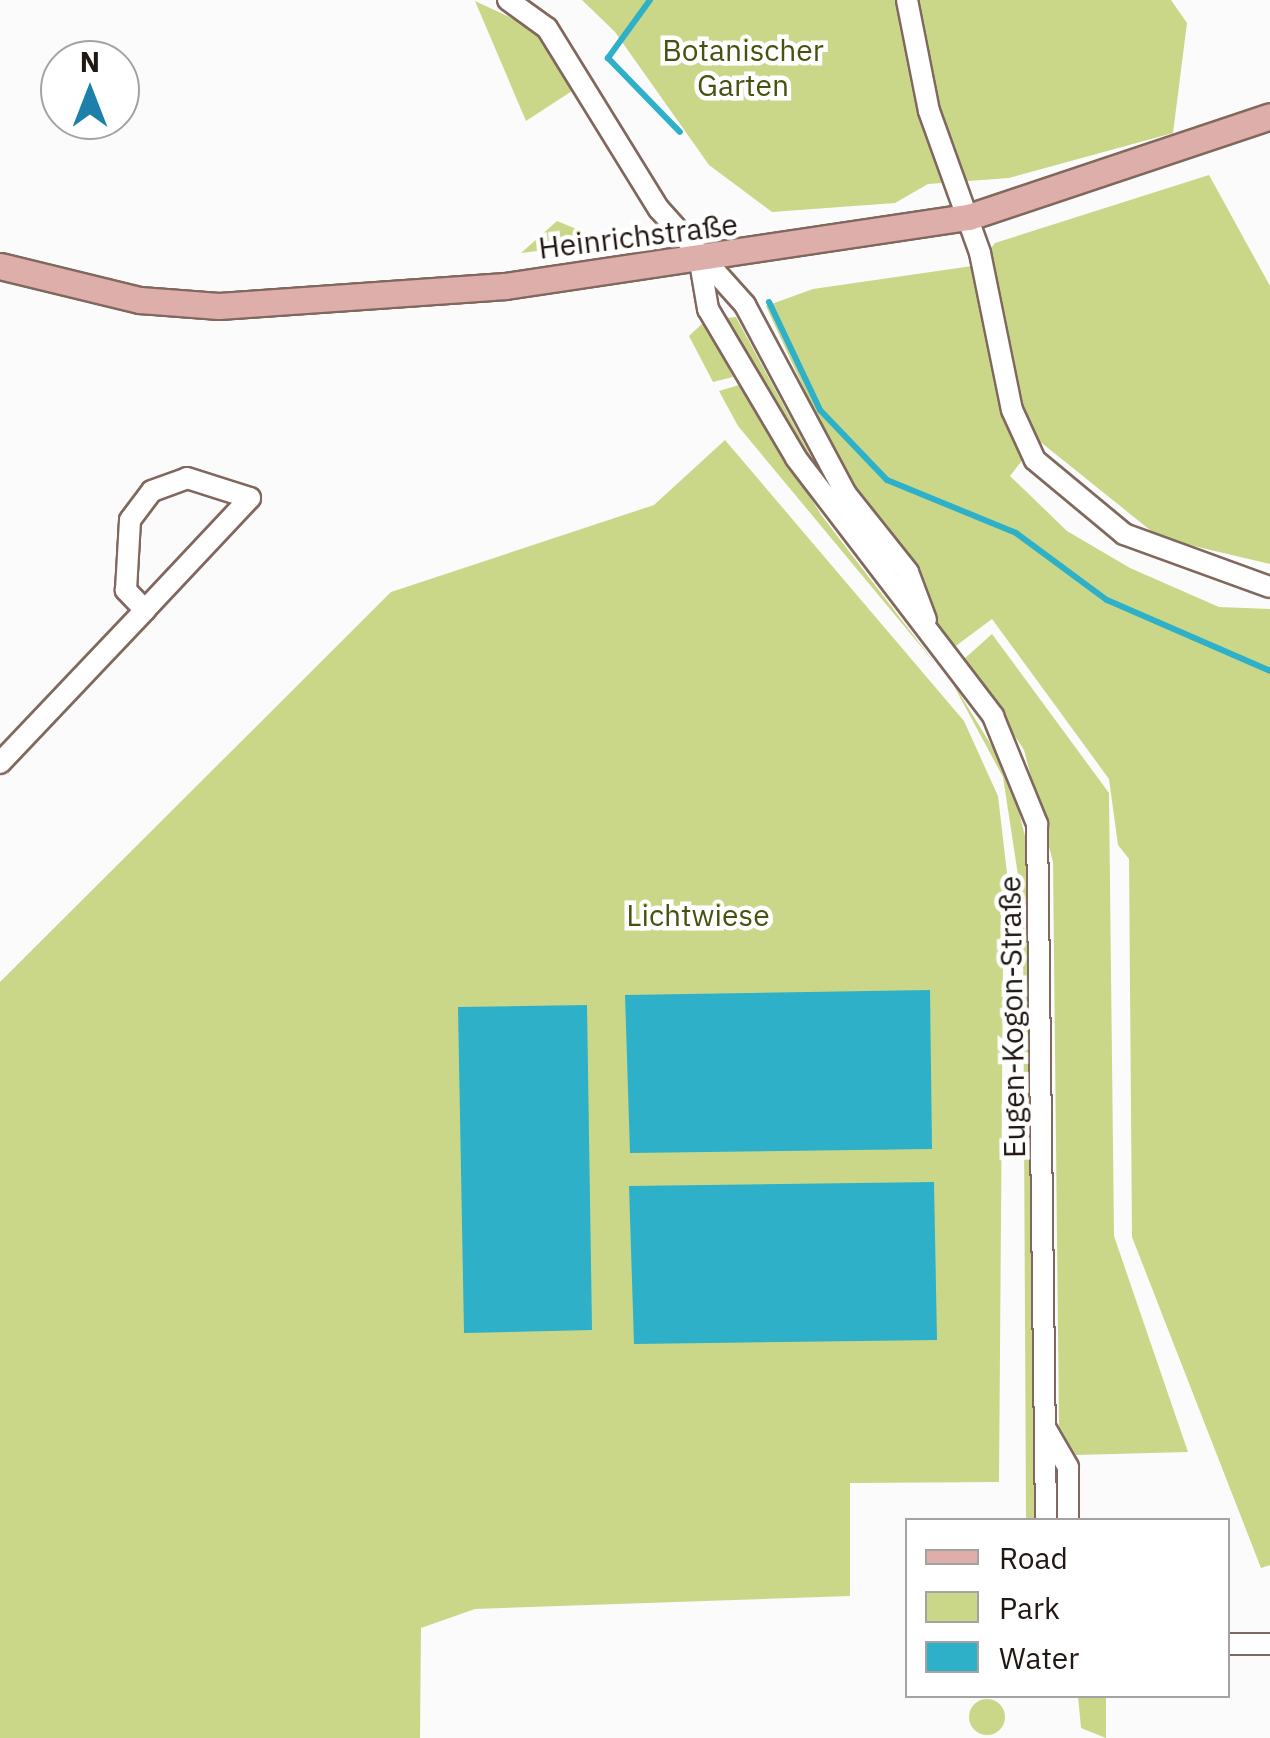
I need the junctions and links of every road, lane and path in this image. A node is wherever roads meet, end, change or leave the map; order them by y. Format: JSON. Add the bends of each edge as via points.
{"nodes":[{"id":1,"x":508,"y":0,"type":"edge"},
{"id":2,"x":907,"y":0,"type":"edge"},
{"id":3,"x":1270,"y":116,"type":"edge"},
{"id":4,"x":969,"y":217,"type":"junction"},
{"id":5,"x":700,"y":262,"type":"junction"},
{"id":6,"x":0,"y":266,"type":"edge"},
{"id":7,"x":1270,"y":586,"type":"edge"},
{"id":8,"x":144,"y":610,"type":"junction"},
{"id":9,"x":932,"y":636,"type":"junction"},
{"id":10,"x":0,"y":763,"type":"edge"},
{"id":11,"x":1045,"y":1428,"type":"junction"},
{"id":12,"x":1046,"y":1518,"type":"edge"},
{"id":13,"x":1068,"y":1518,"type":"edge"},
{"id":14,"x":1230,"y":1644,"type":"edge"},
{"id":15,"x":1270,"y":1644,"type":"edge"}],
"edges":[{"from":1,"to":5,"type":"street","via":[[574,62]]},
{"from":2,"to":4,"type":"street","via":[[929,110]]},
{"from":3,"to":4,"type":"main road","name":"Heinrichstraße"},
{"from":4,"to":5,"type":"main road","name":"Heinrichstraße"},
{"from":4,"to":7,"type":"street","via":[[1012,410],[1048,478],[1124,534]]},
{"from":5,"to":6,"type":"main road","name":"Heinrichstraße","via":[[220,306],[122,296]]},
{"from":5,"to":9,"type":"street","name":"Eugen-Kogon-Straße","via":[[745,305],[846,494],[908,572]]},
{"from":5,"to":9,"type":"street","name":"Eugen-Kogon-Straße","via":[[708,309],[820,498]]},
{"from":8,"to":8,"type":"street","via":[[239,509],[250,498],[187,478],[152,491],[130,520],[121,557],[126,590]]},
{"from":8,"to":10,"type":"street"},
{"from":9,"to":11,"type":"street","name":"Eugen-Kogon-Straße","via":[[993,716],[1036,824]]},
{"from":11,"to":12,"type":"street","name":"Eugen-Kogon-Straße"},
{"from":11,"to":13,"type":"street","name":"Eugen-Kogon-Straße","via":[[1068,1467]]},
{"from":14,"to":15,"type":"street"}]}
